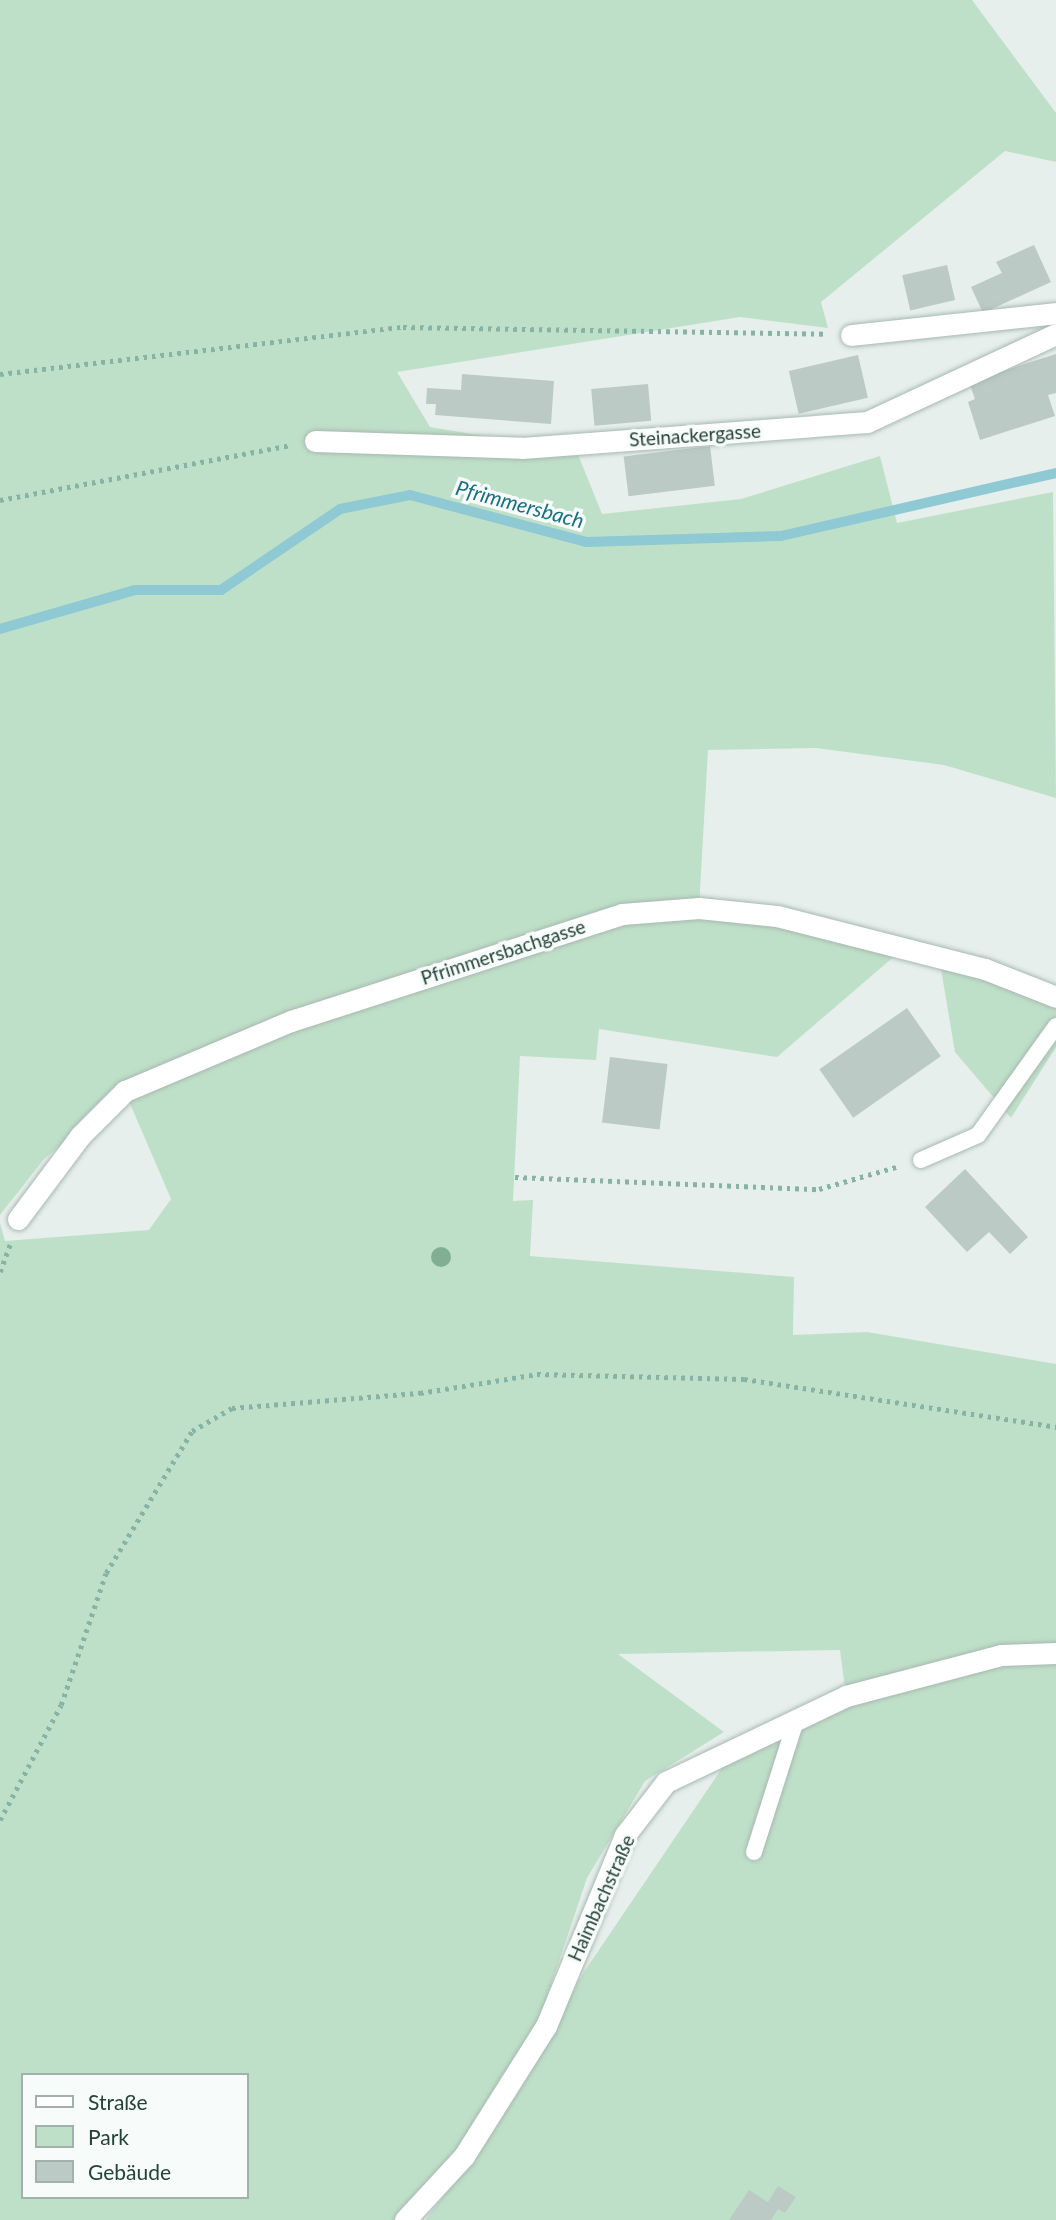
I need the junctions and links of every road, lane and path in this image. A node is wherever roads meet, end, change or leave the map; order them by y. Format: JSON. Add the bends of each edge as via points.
{"nodes":[{"id":1,"x":1056,"y":313,"type":"edge"},
{"id":2,"x":1056,"y":334,"type":"edge"},
{"id":3,"x":851,"y":335,"type":"joint"},
{"id":4,"x":0,"y":374,"type":"edge"},
{"id":5,"x":315,"y":441,"type":"joint"},
{"id":6,"x":0,"y":500,"type":"edge"},
{"id":7,"x":1056,"y":998,"type":"edge"},
{"id":8,"x":1056,"y":1026,"type":"edge"},
{"id":9,"x":921,"y":1160,"type":"joint"},
{"id":10,"x":515,"y":1177,"type":"dead end"},
{"id":11,"x":18,"y":1219,"type":"dead end"},
{"id":12,"x":1056,"y":1427,"type":"edge"},
{"id":13,"x":1056,"y":1653,"type":"edge"},
{"id":14,"x":796,"y":1720,"type":"junction"},
{"id":15,"x":0,"y":1820,"type":"edge"},
{"id":16,"x":754,"y":1852,"type":"dead end"},
{"id":17,"x":405,"y":2220,"type":"edge"}],
"edges":[{"from":1,"to":3,"type":"street"},
{"from":2,"to":5,"type":"street","name":"Steinackergasse","via":[[994,357],[867,422],[522,448]]},
{"from":3,"to":4,"type":"path","via":[[403,327]]},
{"from":5,"to":6,"type":"path"},
{"from":7,"to":11,"type":"street","name":"Pfrimmersbachgasse","via":[[985,969],[777,916],[699,908],[622,914],[291,1021],[125,1091],[80,1136]]},
{"from":8,"to":9,"type":"lane","via":[[978,1135]]},
{"from":9,"to":10,"type":"path","via":[[819,1189]]},
{"from":12,"to":15,"type":"path","via":[[744,1379],[537,1374],[420,1393],[232,1408],[192,1431],[106,1573],[61,1705]]},
{"from":13,"to":14,"type":"street","name":"Haimbachstraße","via":[[1001,1655],[846,1696]]},
{"from":14,"to":16,"type":"lane"},
{"from":14,"to":17,"type":"street","name":"Haimbachstraße","via":[[666,1782],[625,1835],[546,2026],[464,2156]]}]}
